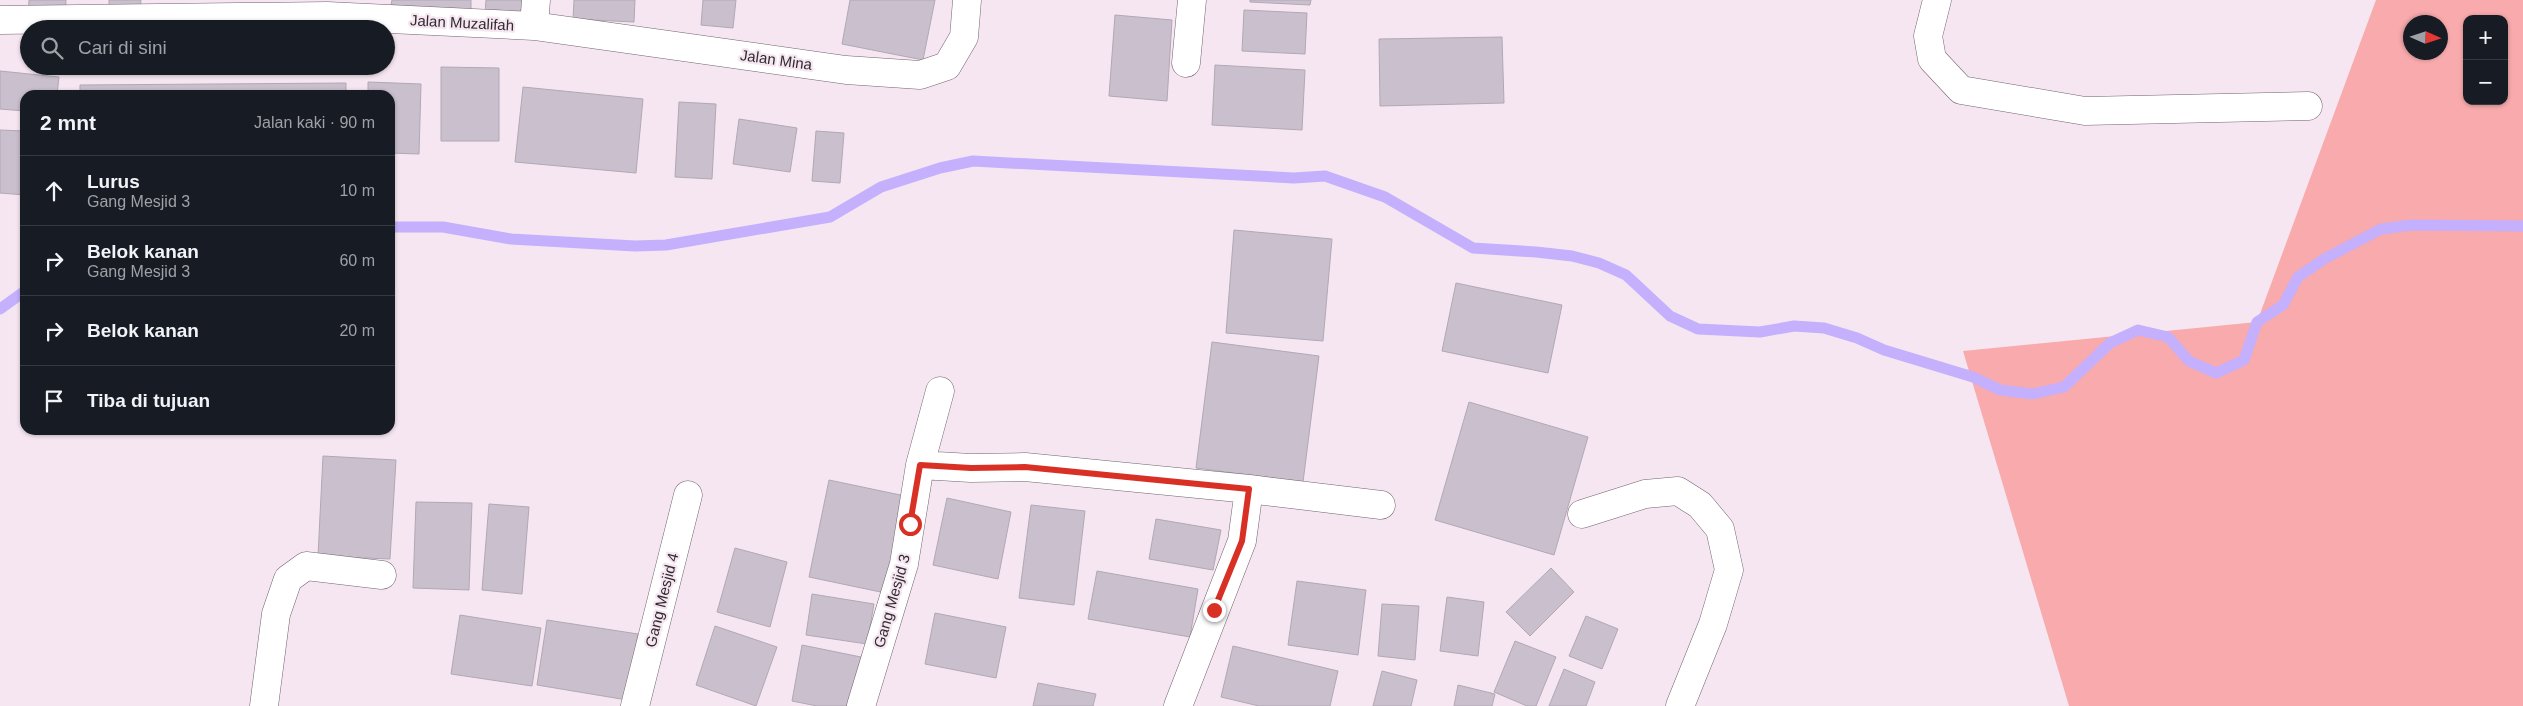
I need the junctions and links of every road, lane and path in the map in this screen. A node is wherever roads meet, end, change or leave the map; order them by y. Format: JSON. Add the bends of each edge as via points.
{"nodes":[{"id":1,"x":967,"y":0,"type":"edge"},
{"id":2,"x":1192,"y":0,"type":"edge"},
{"id":3,"x":1938,"y":0,"type":"edge"},
{"id":4,"x":535,"y":13,"type":"edge"},
{"id":5,"x":0,"y":20,"type":"edge"},
{"id":6,"x":1186,"y":64,"type":"dead end"},
{"id":7,"x":2308,"y":106,"type":"dead end"},
{"id":8,"x":940,"y":391,"type":"dead end"},
{"id":9,"x":920,"y":465,"type":"junction"},
{"id":10,"x":1249,"y":489,"type":"junction"},
{"id":11,"x":688,"y":495,"type":"dead end"},
{"id":12,"x":1382,"y":505,"type":"dead end"},
{"id":13,"x":1582,"y":514,"type":"dead end"},
{"id":14,"x":382,"y":576,"type":"dead end"},
{"id":15,"x":264,"y":706,"type":"edge"},
{"id":16,"x":635,"y":706,"type":"edge"},
{"id":17,"x":861,"y":706,"type":"edge"},
{"id":18,"x":1178,"y":706,"type":"edge"},
{"id":19,"x":1680,"y":706,"type":"edge"}],
"edges":[{"from":1,"to":4,"type":"street","name":"Jalan Mina","via":[[964,37],[947,66],[920,75],[846,70]]},
{"from":2,"to":6,"type":"street"},
{"from":3,"to":7,"type":"street","via":[[1928,36],[1932,59],[1961,90],[2085,111]]},
{"from":4,"to":5,"type":"street","name":"Jalan Muzalifah"},
{"from":8,"to":9,"type":"street","name":"Gang Mesjid 3"},
{"from":9,"to":10,"type":"street","via":[[1025,467]]},
{"from":9,"to":17,"type":"street","name":"Gang Mesjid 3","via":[[904,564]]},
{"from":10,"to":12,"type":"street"},
{"from":10,"to":18,"type":"street","via":[[1242,541]]},
{"from":11,"to":16,"type":"street","name":"Gang Mesjid 4"},
{"from":13,"to":19,"type":"street","via":[[1645,494],[1678,491],[1700,505],[1720,529],[1729,570],[1713,624]]},
{"from":14,"to":15,"type":"street","via":[[306,566],[288,580],[276,614]]}]}
